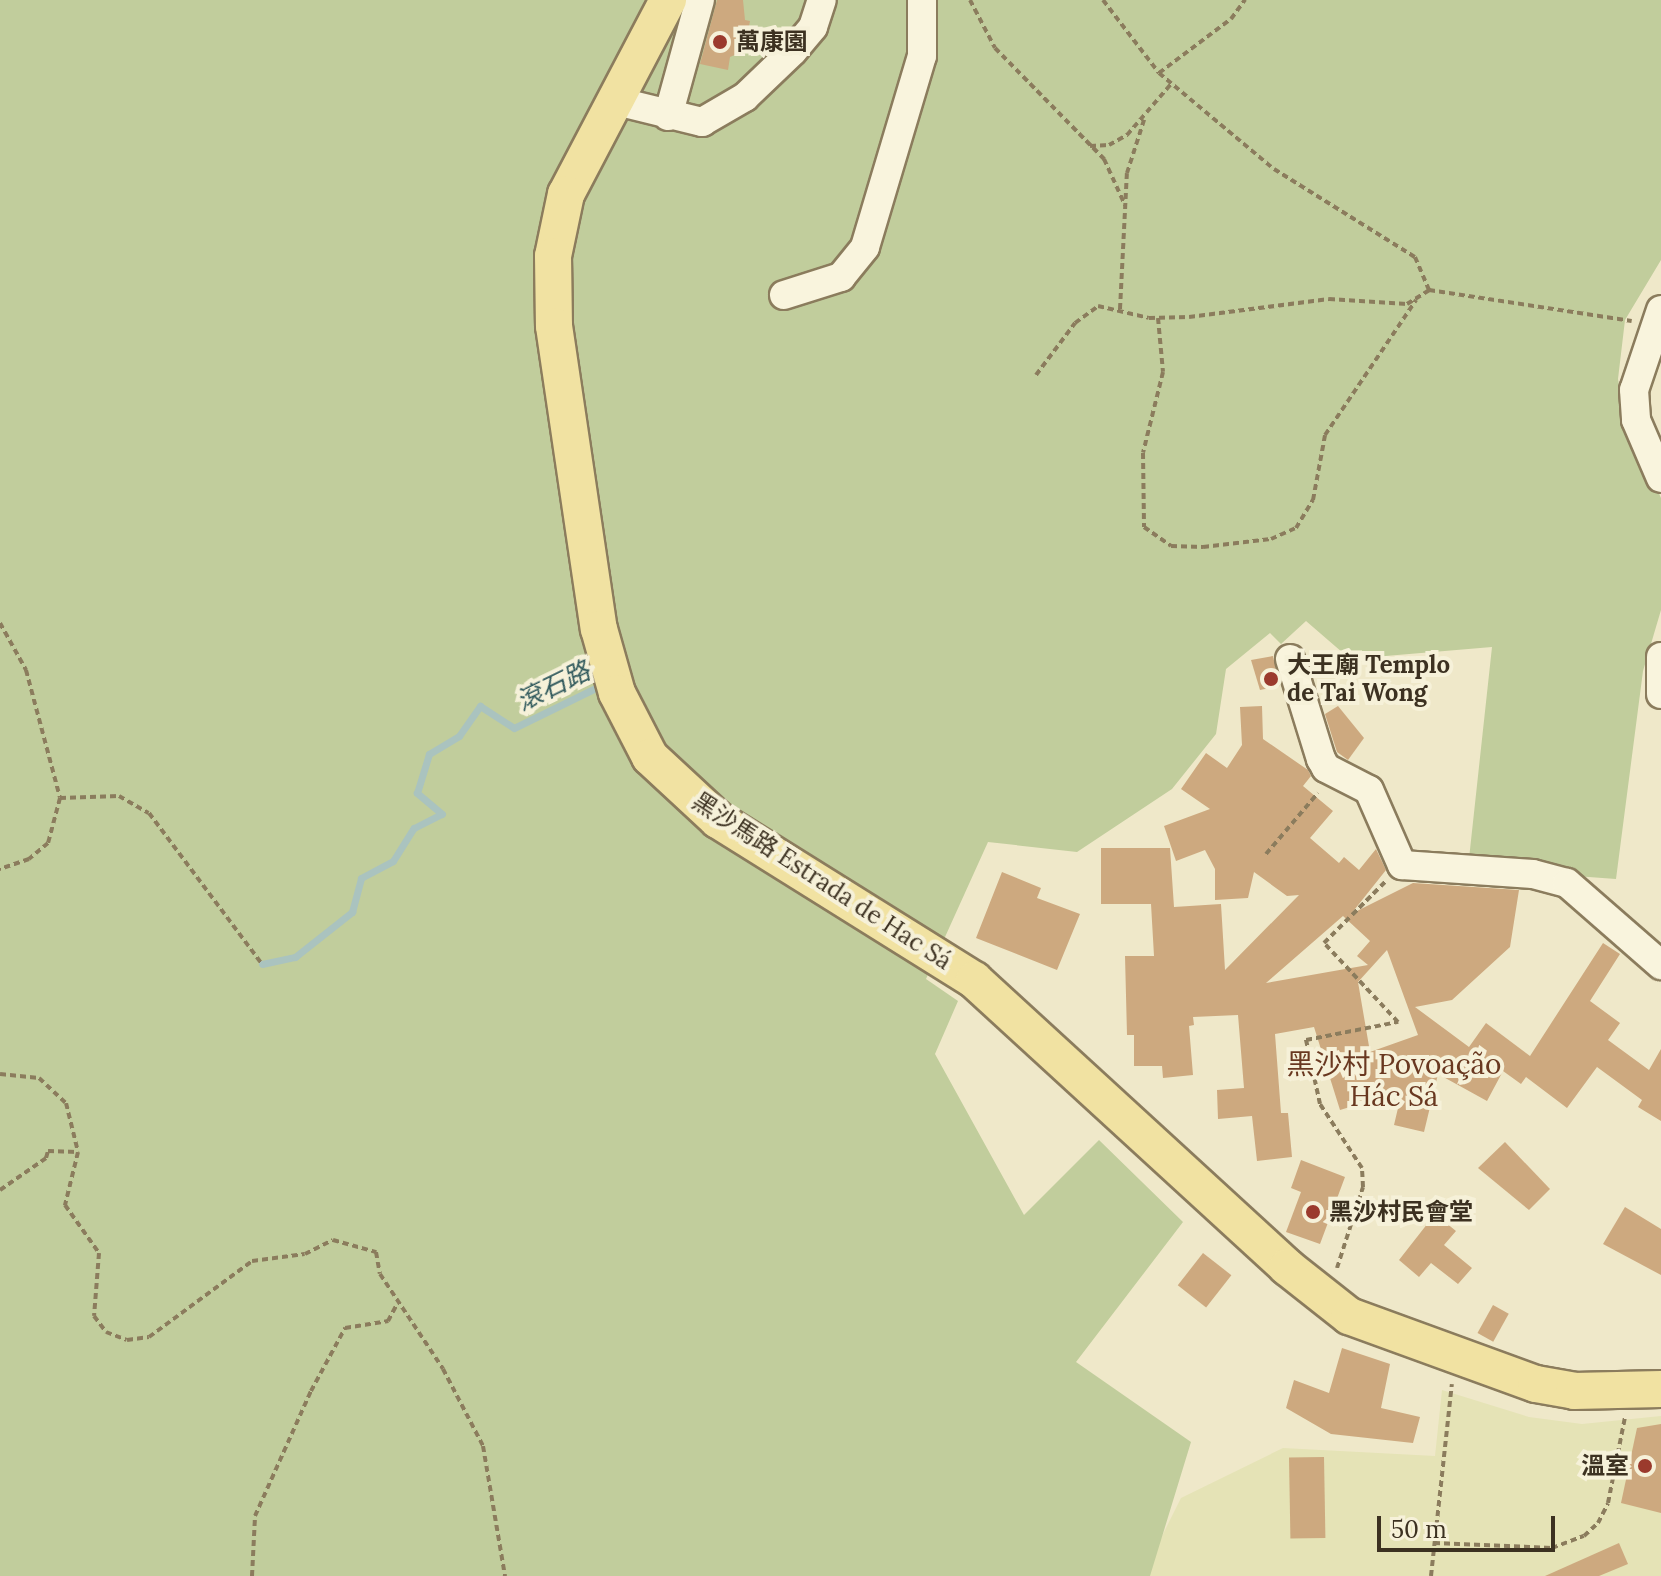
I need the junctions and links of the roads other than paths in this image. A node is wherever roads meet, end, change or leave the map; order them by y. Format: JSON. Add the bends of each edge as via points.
{"nodes":[{"id":1,"x":668,"y":0,"type":"edge"},
{"id":2,"x":700,"y":0,"type":"edge"},
{"id":3,"x":822,"y":0,"type":"edge"},
{"id":4,"x":922,"y":0,"type":"edge"},
{"id":5,"x":616,"y":101,"type":"junction"},
{"id":6,"x":668,"y":116,"type":"junction"},
{"id":7,"x":784,"y":295,"type":"dead end"},
{"id":8,"x":1658,"y":316,"type":"edge"},
{"id":9,"x":1661,"y":478,"type":"edge"},
{"id":10,"x":1661,"y":657,"type":"edge"},
{"id":11,"x":1290,"y":659,"type":"dead end"},
{"id":12,"x":1661,"y":694,"type":"edge"},
{"id":13,"x":1661,"y":965,"type":"edge"},
{"id":14,"x":1645,"y":1390,"type":"edge"}],
"edges":[{"from":1,"to":5,"type":"main road","name":"黑沙馬路 Estrada de Hac Sá"},
{"from":2,"to":6,"type":"street"},
{"from":3,"to":6,"type":"street","via":[[813,27],[745,97],[702,122]]},
{"from":4,"to":7,"type":"street","via":[[922,56],[865,247],[841,277]]},
{"from":5,"to":6,"type":"street"},
{"from":5,"to":14,"type":"main road","name":"黑沙馬路 Estrada de Hac Sá","via":[[566,194],[553,256],[552,291],[599,629],[617,693],[650,757],[718,820],[974,980],[1328,1302],[1375,1328],[1574,1391]]},
{"from":8,"to":9,"type":"street","via":[[1634,390],[1636,420]]},
{"from":10,"to":12,"type":"street"},
{"from":11,"to":13,"type":"street","via":[[1321,759],[1335,773],[1369,790],[1402,865],[1533,874],[1567,883]]}]}
